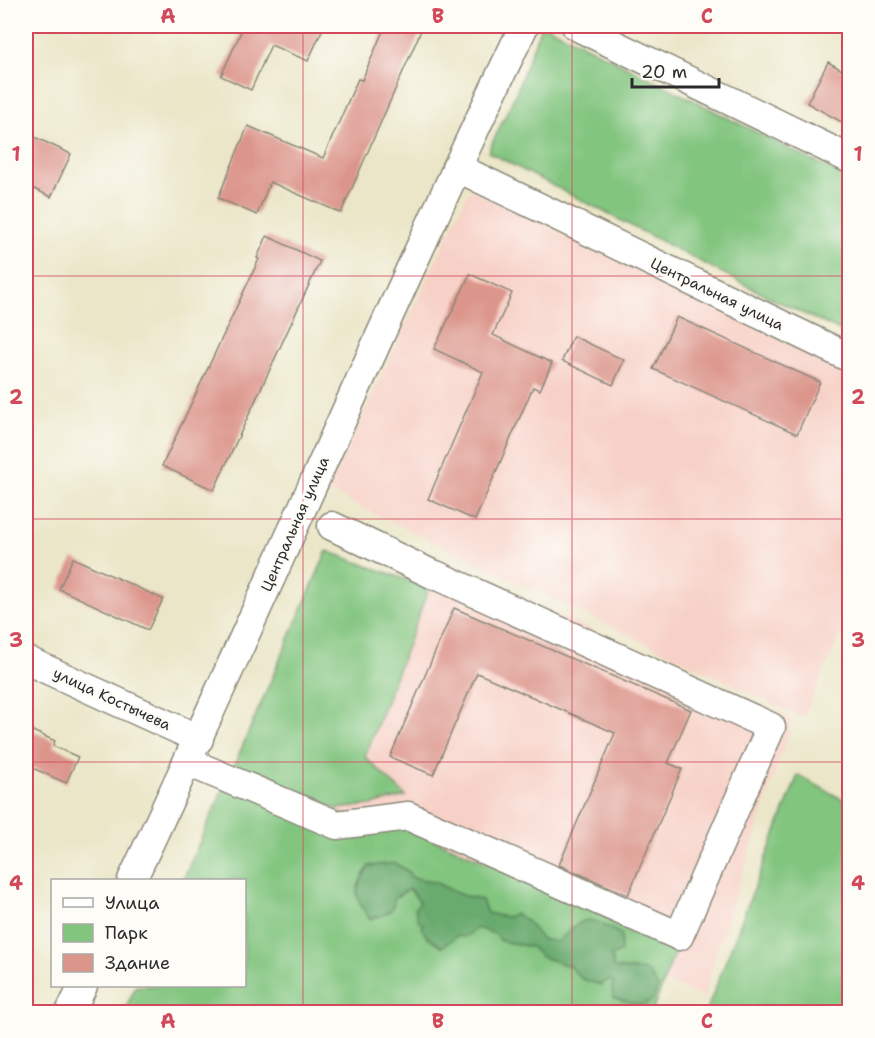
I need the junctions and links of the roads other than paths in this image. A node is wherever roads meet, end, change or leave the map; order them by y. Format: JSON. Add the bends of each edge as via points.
{"nodes":[{"id":1,"x":524,"y":26,"type":"edge"},
{"id":2,"x":576,"y":26,"type":"edge"},
{"id":3,"x":849,"y":159,"type":"edge"},
{"id":4,"x":456,"y":167,"type":"junction"},
{"id":5,"x":849,"y":358,"type":"edge"},
{"id":6,"x":332,"y":526,"type":"dead end"},
{"id":7,"x":26,"y":660,"type":"edge"},
{"id":8,"x":193,"y":750,"type":"junction"},
{"id":9,"x":132,"y":879,"type":"edge"},
{"id":10,"x":82,"y":987,"type":"edge"},
{"id":11,"x":70,"y":1012,"type":"edge"}],
"edges":[{"from":1,"to":4,"type":"street","name":"Центральная улица"},
{"from":2,"to":3,"type":"street"},
{"from":4,"to":5,"type":"street","name":"Центральная улица"},
{"from":4,"to":8,"type":"street","name":"Центральная улица"},
{"from":6,"to":8,"type":"street","name":"улица Костычева","via":[[771,727],[679,936],[408,816],[337,825]]},
{"from":7,"to":8,"type":"street","name":"улица Костычева"},
{"from":8,"to":9,"type":"street","name":"Центральная улица"},
{"from":10,"to":11,"type":"street"}]}
